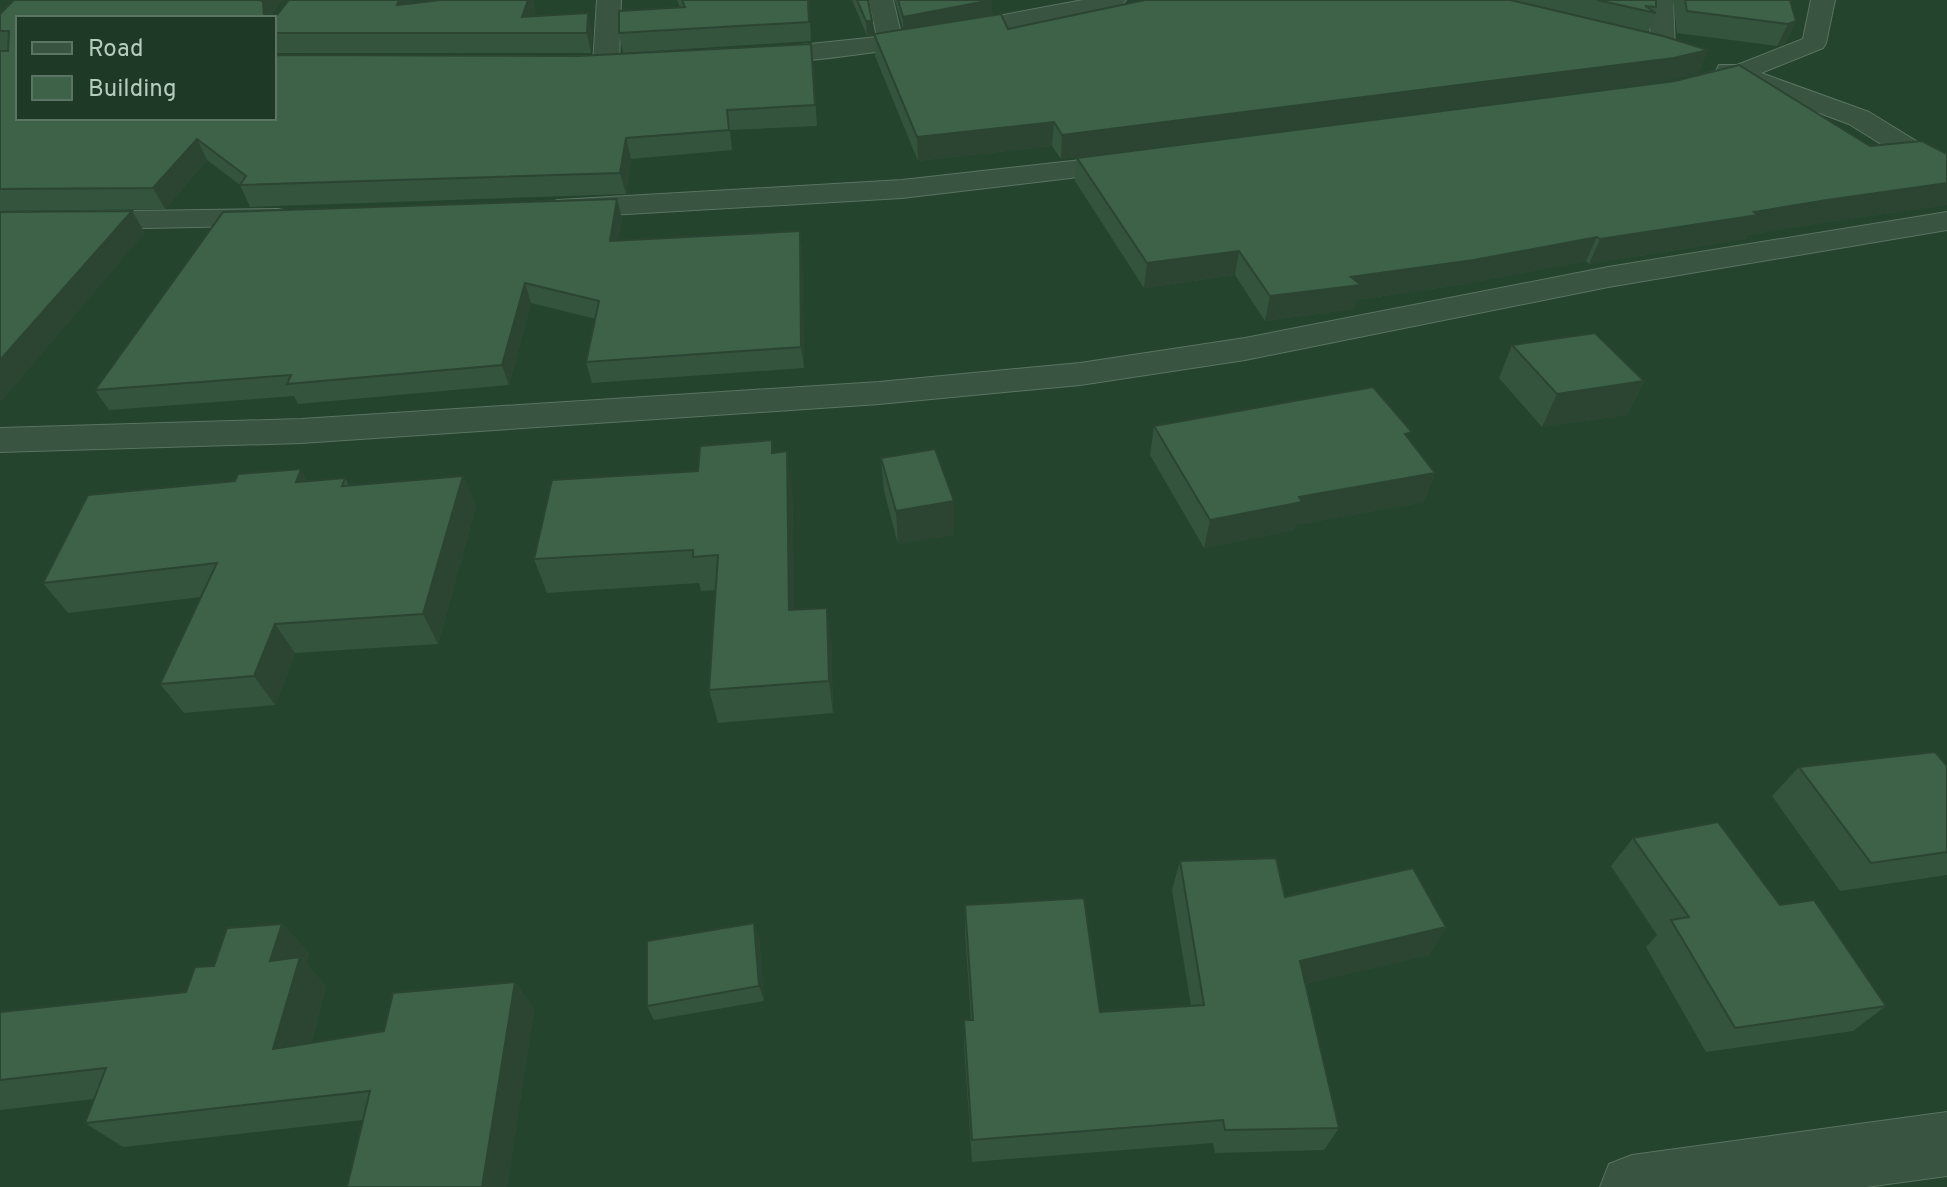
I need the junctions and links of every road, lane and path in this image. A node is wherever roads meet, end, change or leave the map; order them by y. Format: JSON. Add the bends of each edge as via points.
{"nodes":[{"id":1,"x":609,"y":0,"type":"edge"},
{"id":2,"x":881,"y":0,"type":"edge"},
{"id":3,"x":1114,"y":0,"type":"edge"},
{"id":4,"x":1661,"y":0,"type":"edge"},
{"id":5,"x":1823,"y":0,"type":"edge"},
{"id":6,"x":1633,"y":42,"type":"edge"},
{"id":7,"x":891,"y":44,"type":"junction"},
{"id":8,"x":1663,"y":49,"type":"junction"},
{"id":9,"x":728,"y":59,"type":"edge"},
{"id":10,"x":632,"y":63,"type":"edge"},
{"id":11,"x":606,"y":64,"type":"junction"},
{"id":12,"x":574,"y":65,"type":"edge"},
{"id":13,"x":1739,"y":73,"type":"junction"},
{"id":14,"x":1665,"y":92,"type":"edge"},
{"id":15,"x":1158,"y":160,"type":"edge"},
{"id":16,"x":1947,"y":173,"type":"edge"},
{"id":17,"x":536,"y":210,"type":"edge"},
{"id":18,"x":300,"y":218,"type":"edge"},
{"id":19,"x":1947,"y":221,"type":"edge"},
{"id":20,"x":0,"y":222,"type":"edge"},
{"id":21,"x":0,"y":440,"type":"edge"},
{"id":22,"x":1947,"y":1144,"type":"edge"},
{"id":23,"x":1632,"y":1187,"type":"edge"}],
"edges":[{"from":1,"to":11,"type":"street"},
{"from":2,"to":7,"type":"street"},
{"from":3,"to":7,"type":"street"},
{"from":4,"to":8,"type":"street"},
{"from":5,"to":13,"type":"street","via":[[1814,43]]},
{"from":6,"to":8,"type":"street"},
{"from":7,"to":9,"type":"street"},
{"from":8,"to":13,"type":"street"},
{"from":10,"to":11,"type":"street"},
{"from":11,"to":12,"type":"street"},
{"from":13,"to":14,"type":"street"},
{"from":13,"to":16,"type":"street","via":[[1859,118]]},
{"from":15,"to":17,"type":"street","via":[[902,189]]},
{"from":18,"to":20,"type":"street"},
{"from":19,"to":21,"type":"street","via":[[1608,277],[1245,349],[1080,374],[879,393],[301,431]]},
{"from":22,"to":23,"type":"street"}]}
